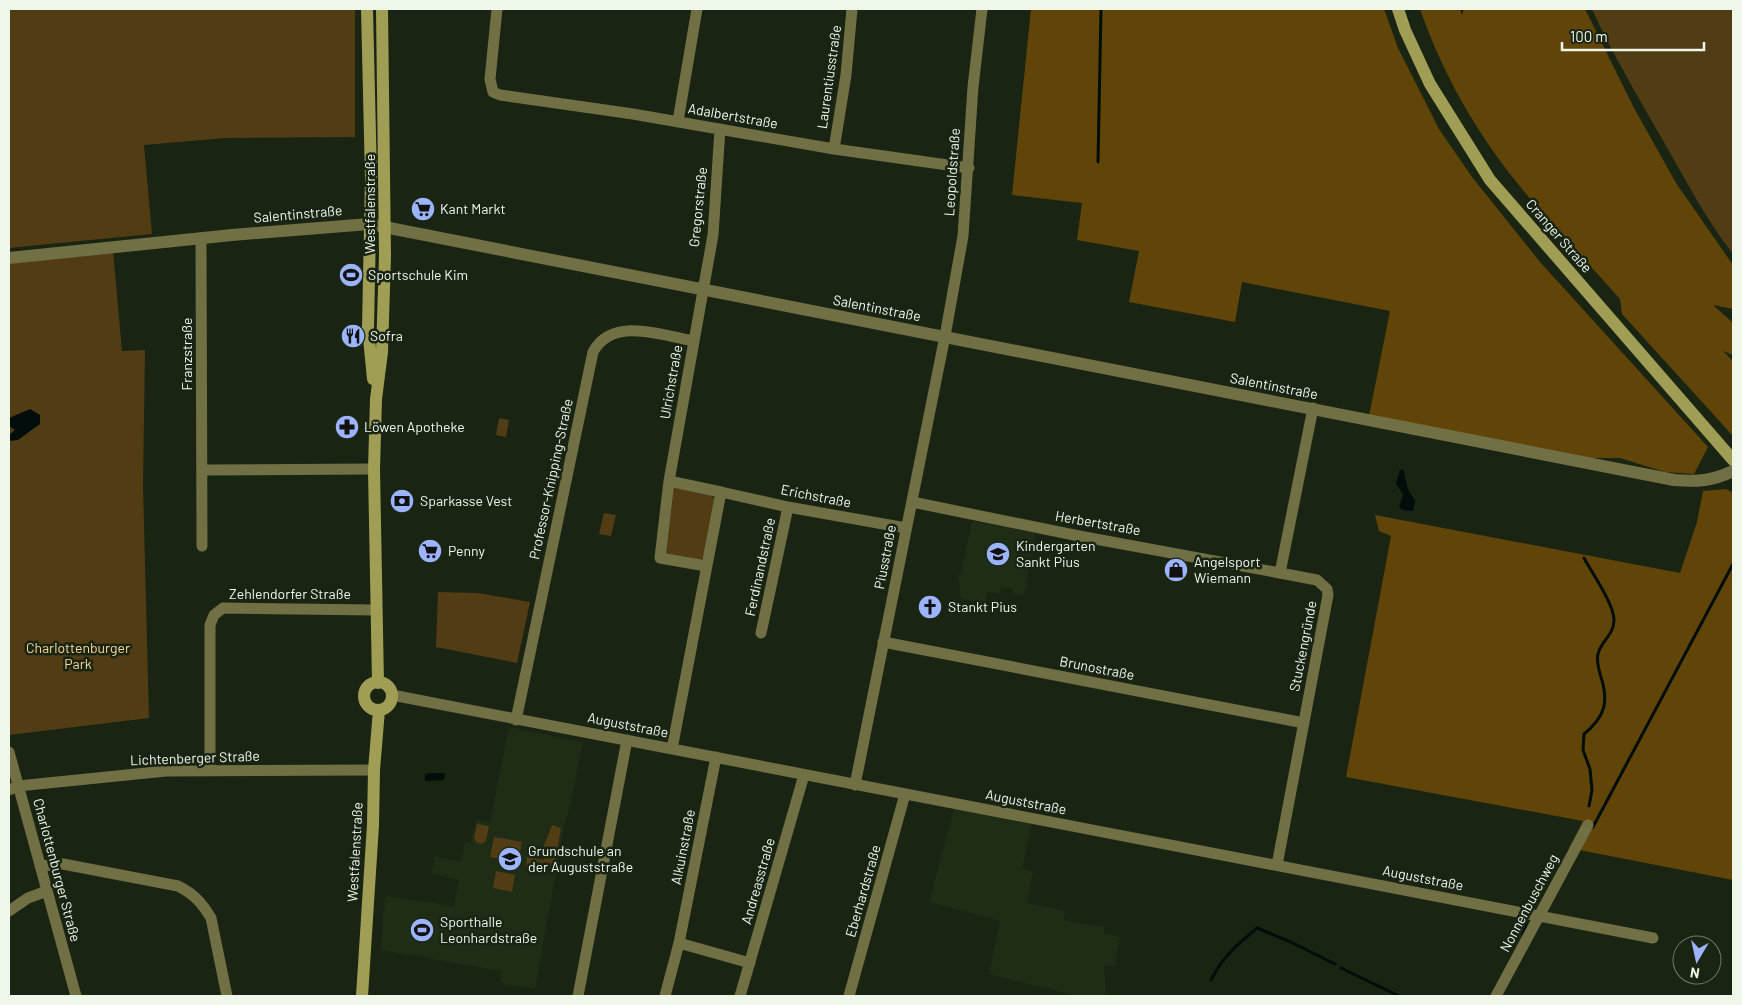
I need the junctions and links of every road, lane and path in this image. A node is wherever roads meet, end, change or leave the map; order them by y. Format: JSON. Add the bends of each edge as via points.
{"nodes":[{"id":1,"x":367,"y":9,"type":"edge"},
{"id":2,"x":382,"y":9,"type":"edge"},
{"id":3,"x":498,"y":9,"type":"edge"},
{"id":4,"x":697,"y":9,"type":"edge"},
{"id":5,"x":852,"y":9,"type":"edge"},
{"id":6,"x":982,"y":9,"type":"edge"},
{"id":7,"x":1398,"y":9,"type":"edge"},
{"id":8,"x":678,"y":122,"type":"junction"},
{"id":9,"x":720,"y":129,"type":"junction"},
{"id":10,"x":834,"y":149,"type":"junction"},
{"id":11,"x":969,"y":168,"type":"junction"},
{"id":12,"x":370,"y":224,"type":"junction"},
{"id":13,"x":385,"y":227,"type":"junction"},
{"id":14,"x":201,"y":238,"type":"junction"},
{"id":15,"x":9,"y":258,"type":"edge"},
{"id":16,"x":702,"y":288,"type":"junction"},
{"id":17,"x":945,"y":336,"type":"junction"},
{"id":18,"x":693,"y":341,"type":"junction"},
{"id":19,"x":376,"y":399,"type":"junction"},
{"id":20,"x":1313,"y":408,"type":"junction"},
{"id":21,"x":1733,"y":460,"type":"edge"},
{"id":22,"x":374,"y":469,"type":"junction"},
{"id":23,"x":202,"y":470,"type":"junction"},
{"id":24,"x":1733,"y":471,"type":"edge"},
{"id":25,"x":668,"y":481,"type":"junction"},
{"id":26,"x":721,"y":492,"type":"junction"},
{"id":27,"x":912,"y":502,"type":"junction"},
{"id":28,"x":788,"y":506,"type":"junction"},
{"id":29,"x":906,"y":528,"type":"junction"},
{"id":30,"x":202,"y":546,"type":"dead end"},
{"id":31,"x":706,"y":566,"type":"junction"},
{"id":32,"x":1280,"y":572,"type":"junction"},
{"id":33,"x":375,"y":610,"type":"junction"},
{"id":34,"x":761,"y":633,"type":"dead end"},
{"id":35,"x":883,"y":642,"type":"junction"},
{"id":36,"x":378,"y":683,"type":"junction"},
{"id":37,"x":392,"y":695,"type":"junction"},
{"id":38,"x":379,"y":710,"type":"junction"},
{"id":39,"x":516,"y":720,"type":"junction"},
{"id":40,"x":1304,"y":723,"type":"junction"},
{"id":41,"x":627,"y":740,"type":"junction"},
{"id":42,"x":672,"y":748,"type":"junction"},
{"id":43,"x":9,"y":752,"type":"edge"},
{"id":44,"x":716,"y":757,"type":"junction"},
{"id":45,"x":210,"y":770,"type":"junction"},
{"id":46,"x":374,"y":770,"type":"junction"},
{"id":47,"x":804,"y":774,"type":"junction"},
{"id":48,"x":855,"y":784,"type":"junction"},
{"id":49,"x":14,"y":788,"type":"edge"},
{"id":50,"x":905,"y":794,"type":"junction"},
{"id":51,"x":1588,"y":825,"type":"dead end"},
{"id":52,"x":1278,"y":865,"type":"junction"},
{"id":53,"x":40,"y":866,"type":"junction"},
{"id":54,"x":47,"y":891,"type":"junction"},
{"id":55,"x":9,"y":911,"type":"edge"},
{"id":56,"x":1539,"y":916,"type":"junction"},
{"id":57,"x":1654,"y":938,"type":"dead end"},
{"id":58,"x":679,"y":943,"type":"junction"},
{"id":59,"x":750,"y":963,"type":"junction"},
{"id":60,"x":73,"y":995,"type":"edge"},
{"id":61,"x":228,"y":996,"type":"edge"},
{"id":62,"x":362,"y":996,"type":"edge"},
{"id":63,"x":578,"y":996,"type":"edge"},
{"id":64,"x":665,"y":996,"type":"edge"},
{"id":65,"x":740,"y":996,"type":"edge"},
{"id":66,"x":849,"y":996,"type":"edge"},
{"id":67,"x":1496,"y":996,"type":"edge"}],
"edges":[{"from":1,"to":12,"type":"main road","name":"Westfalenstraße"},
{"from":2,"to":13,"type":"main road","name":"Westfalenstraße"},
{"from":3,"to":8,"type":"street","name":"Adalbertstraße","via":[[490,79],[493,92]]},
{"from":4,"to":8,"type":"street"},
{"from":5,"to":10,"type":"street","name":"Laurentiusstraße"},
{"from":6,"to":11,"type":"street","name":"Leopoldstraße","via":[[973,87]]},
{"from":7,"to":21,"type":"main road","name":"Cranger Straße","via":[[1430,84],[1490,180]]},
{"from":8,"to":9,"type":"street","name":"Adalbertstraße"},
{"from":9,"to":10,"type":"street","name":"Adalbertstraße"},
{"from":9,"to":16,"type":"street","name":"Gregorstraße","via":[[713,235]]},
{"from":10,"to":11,"type":"street","name":"Adalbertstraße"},
{"from":11,"to":17,"type":"street","name":"Leopoldstraße","via":[[963,236]]},
{"from":12,"to":13,"type":"street","name":"Salentinstraße"},
{"from":12,"to":14,"type":"street","name":"Salentinstraße"},
{"from":12,"to":19,"type":"main road","name":"Westfalenstraße","via":[[368,328]]},
{"from":13,"to":16,"type":"street","name":"Salentinstraße"},
{"from":13,"to":19,"type":"main road","name":"Westfalenstraße","via":[[382,352]]},
{"from":14,"to":15,"type":"street","name":"Salentinstraße"},
{"from":14,"to":23,"type":"street","name":"Franzstraße"},
{"from":16,"to":17,"type":"street","name":"Salentinstraße"},
{"from":16,"to":18,"type":"street","name":"Ulrichstraße"},
{"from":17,"to":20,"type":"street","name":"Salentinstraße"},
{"from":17,"to":27,"type":"street","name":"Piusstraße"},
{"from":18,"to":25,"type":"street","name":"Ulrichstraße"},
{"from":18,"to":39,"type":"street","name":"Professor-Knipping-Straße","via":[[645,332],[616,332],[606,336],[593,352]]},
{"from":19,"to":22,"type":"main road","name":"Westfalenstraße"},
{"from":20,"to":24,"type":"street","name":"Salentinstraße","via":[[1674,480],[1709,481]]},
{"from":20,"to":32,"type":"street"},
{"from":22,"to":23,"type":"street"},
{"from":22,"to":33,"type":"main road","name":"Westfalenstraße"},
{"from":23,"to":30,"type":"street","name":"Franzstraße"},
{"from":25,"to":26,"type":"street"},
{"from":25,"to":31,"type":"street","name":"Ulrichstraße","via":[[660,558]]},
{"from":26,"to":28,"type":"street","name":"Erichstraße"},
{"from":26,"to":31,"type":"street"},
{"from":27,"to":29,"type":"street","name":"Piusstraße"},
{"from":27,"to":32,"type":"street","name":"Herbertstraße"},
{"from":28,"to":29,"type":"street","name":"Erichstraße"},
{"from":28,"to":34,"type":"street","name":"Ferdinandstraße"},
{"from":29,"to":35,"type":"street","name":"Piusstraße"},
{"from":31,"to":42,"type":"street"},
{"from":32,"to":40,"type":"street","name":"Stuckengründe","via":[[1317,580],[1328,589]]},
{"from":33,"to":36,"type":"main road","name":"Westfalenstraße"},
{"from":33,"to":45,"type":"street","name":"Zehlendorfer Straße","via":[[223,608],[217,611],[210,625]]},
{"from":35,"to":40,"type":"street","name":"Brunostraße"},
{"from":35,"to":48,"type":"street","name":"Piusstraße"},
{"from":36,"to":37,"type":"main road","via":[[386,685]]},
{"from":36,"to":38,"type":"main road","via":[[367,689],[364,697],[368,705]]},
{"from":37,"to":38,"type":"main road","via":[[389,706]]},
{"from":37,"to":39,"type":"street","name":"Auguststraße"},
{"from":38,"to":46,"type":"main road","name":"Westfalenstraße"},
{"from":39,"to":41,"type":"street","name":"Auguststraße"},
{"from":40,"to":52,"type":"street","name":"Stuckengründe"},
{"from":41,"to":42,"type":"street","name":"Auguststraße"},
{"from":41,"to":63,"type":"street"},
{"from":42,"to":44,"type":"street","name":"Auguststraße"},
{"from":43,"to":49,"type":"street","name":"Charlottenburger Straße"},
{"from":44,"to":47,"type":"street","name":"Auguststraße"},
{"from":44,"to":58,"type":"street","name":"Alkuinstraße"},
{"from":45,"to":46,"type":"street","name":"Lichtenberger Straße"},
{"from":45,"to":49,"type":"street","name":"Lichtenberger Straße","via":[[166,771]]},
{"from":46,"to":62,"type":"main road","name":"Westfalenstraße"},
{"from":47,"to":48,"type":"street","name":"Auguststraße"},
{"from":47,"to":59,"type":"street","name":"Andreasstraße"},
{"from":48,"to":50,"type":"street","name":"Auguststraße"},
{"from":49,"to":53,"type":"street","name":"Charlottenburger Straße"},
{"from":50,"to":52,"type":"street","name":"Auguststraße"},
{"from":50,"to":66,"type":"street","name":"Eberhardstraße"},
{"from":51,"to":56,"type":"street","name":"Nonnenbuschweg"},
{"from":52,"to":56,"type":"street","name":"Auguststraße"},
{"from":53,"to":54,"type":"street","name":"Charlottenburger Straße"},
{"from":53,"to":61,"type":"street","via":[[63,864],[178,886],[189,892],[211,918]]},
{"from":54,"to":55,"type":"street","via":[[28,898]]},
{"from":54,"to":60,"type":"street","name":"Charlottenburger Straße"},
{"from":56,"to":57,"type":"street","name":"Auguststraße"},
{"from":56,"to":67,"type":"street","name":"Nonnenbuschweg"},
{"from":58,"to":59,"type":"street"},
{"from":58,"to":64,"type":"street","name":"Alkuinstraße"},
{"from":59,"to":65,"type":"street","name":"Andreasstraße"}]}
